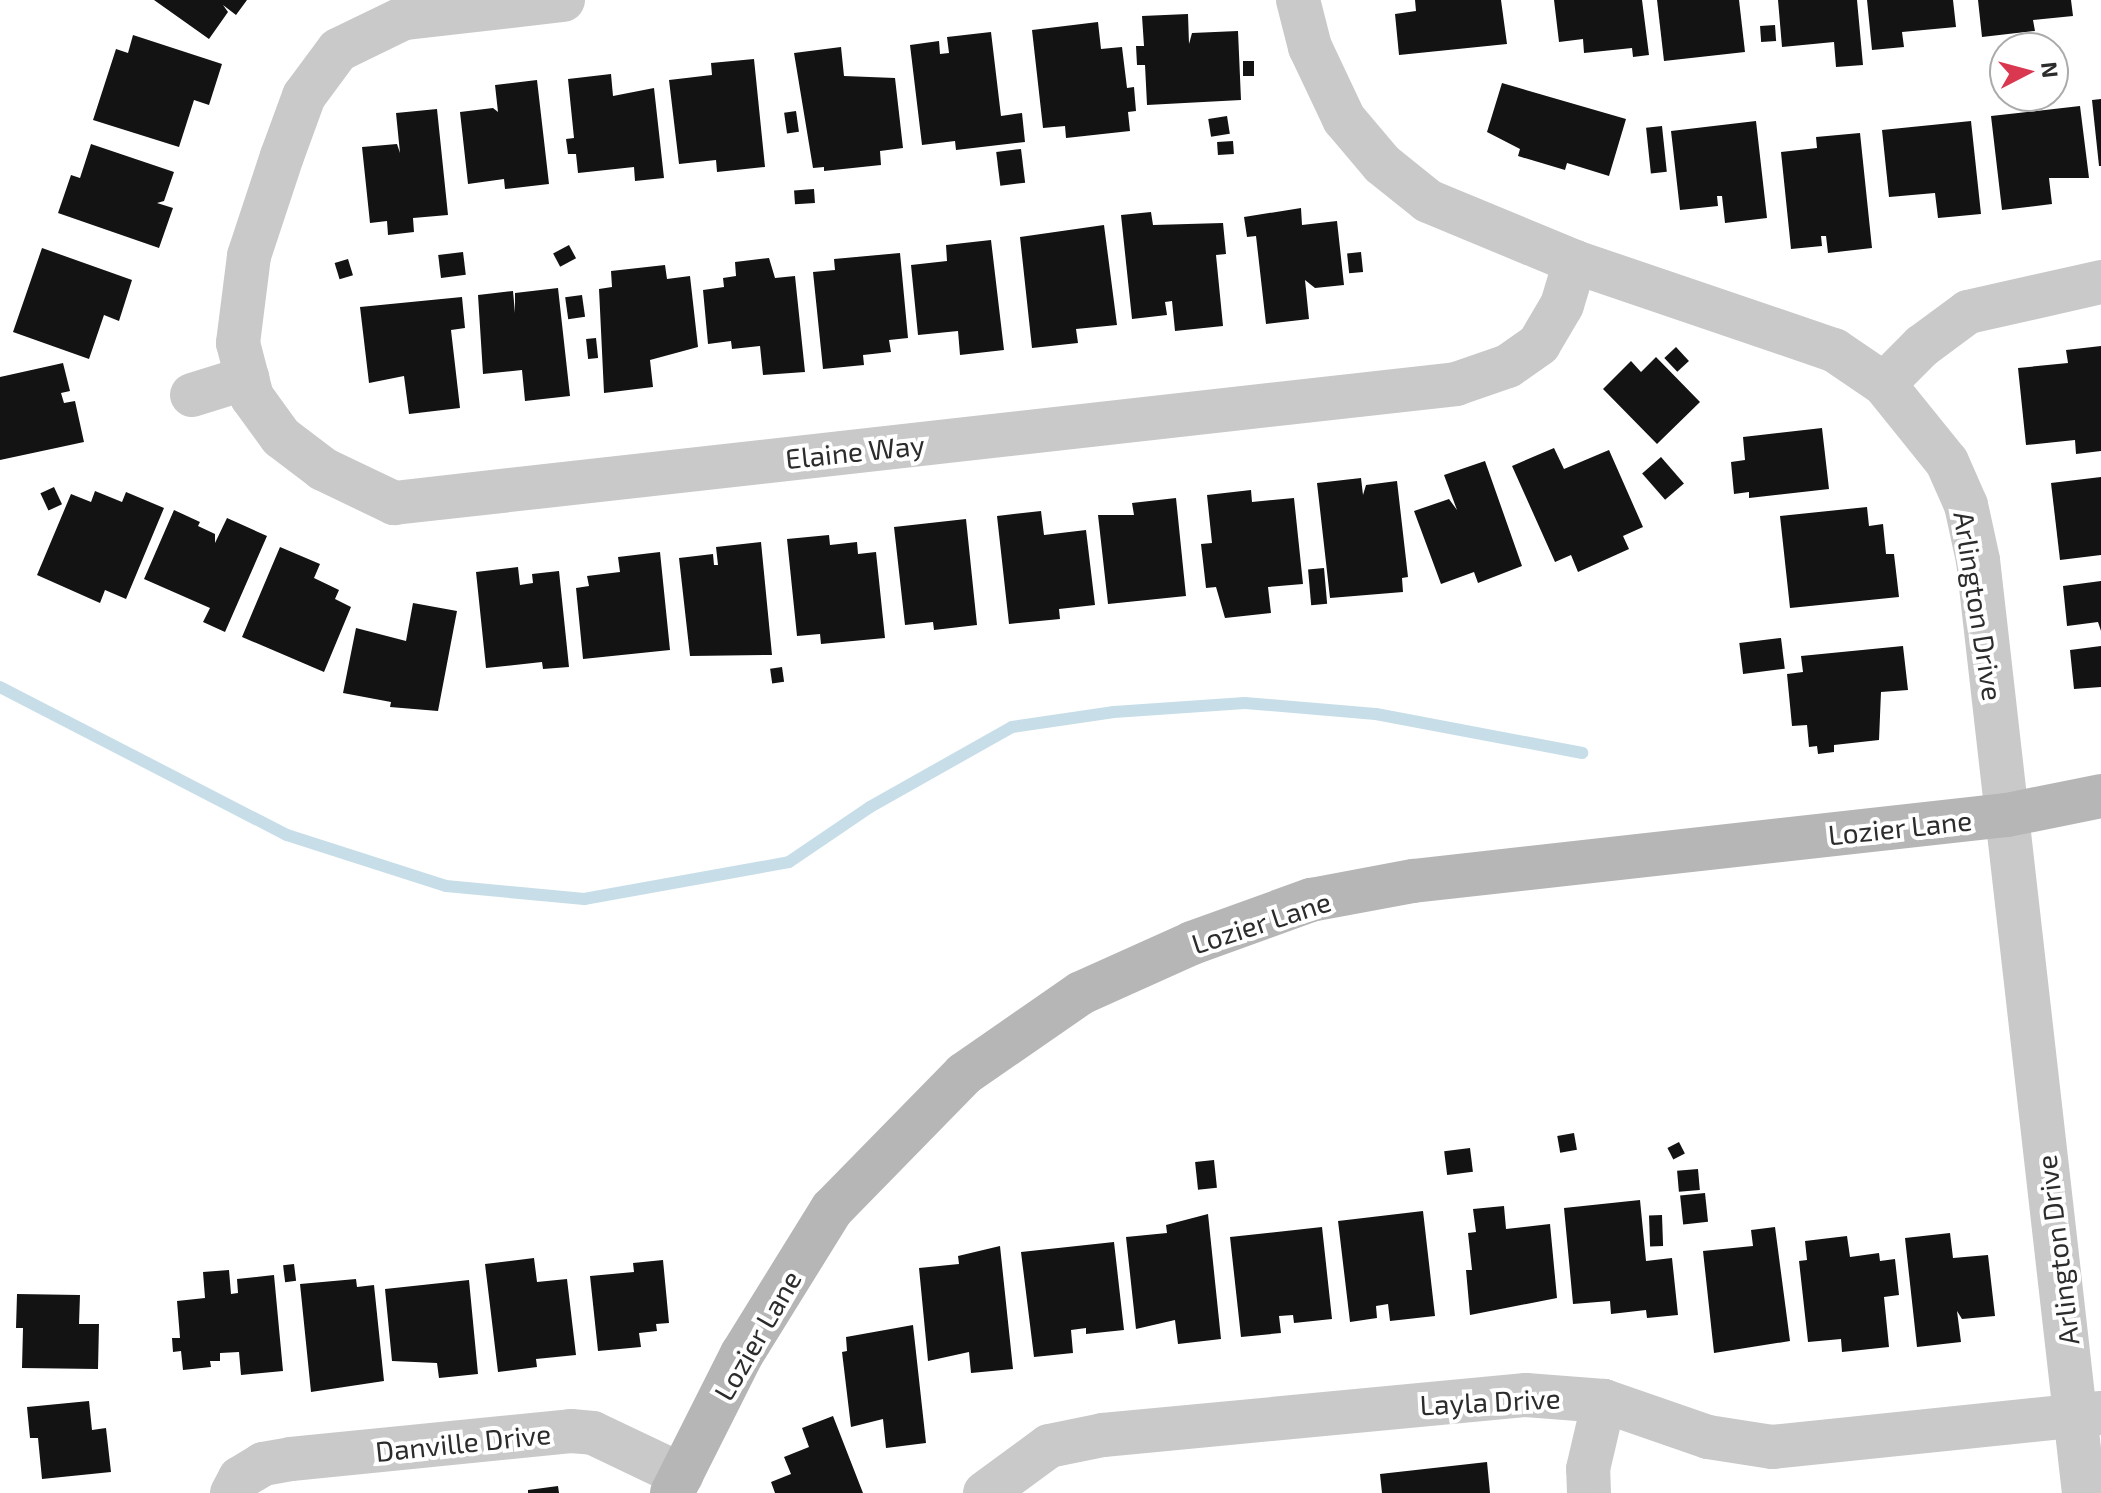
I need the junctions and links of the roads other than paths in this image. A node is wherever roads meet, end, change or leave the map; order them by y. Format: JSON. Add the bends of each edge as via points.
{"nodes":[{"id":1,"x":563,"y":0,"type":"edge"},
{"id":2,"x":1298,"y":0,"type":"edge"},
{"id":3,"x":1575,"y":262,"type":"junction"},
{"id":4,"x":2101,"y":282,"type":"edge"},
{"id":5,"x":247,"y":378,"type":"junction"},
{"id":6,"x":1884,"y":384,"type":"junction"},
{"id":7,"x":192,"y":395,"type":"dead end"},
{"id":8,"x":2101,"y":796,"type":"edge"},
{"id":9,"x":2007,"y":815,"type":"junction"},
{"id":10,"x":1604,"y":1401,"type":"junction"},
{"id":11,"x":2088,"y":1415,"type":"edge"},
{"id":12,"x":677,"y":1484,"type":"edge"},
{"id":13,"x":236,"y":1486,"type":"edge"},
{"id":14,"x":985,"y":1493,"type":"edge"},
{"id":15,"x":1589,"y":1493,"type":"edge"},
{"id":16,"x":2084,"y":1493,"type":"edge"}],
"edges":[{"from":1,"to":5,"type":"street","name":"Elaine Way","via":[[404,18],[338,50],[304,96],[249,256],[238,343]]},
{"from":2,"to":3,"type":"street","name":"Arlington Drive","via":[[1310,47],[1344,119],[1382,164],[1428,201]]},
{"from":3,"to":5,"type":"street","name":"Elaine Way","via":[[1562,305],[1539,344],[1508,366],[1456,384],[394,503],[323,469],[281,437],[252,397]]},
{"from":3,"to":6,"type":"street","name":"Arlington Drive","via":[[1834,350]]},
{"from":4,"to":6,"type":"street","via":[[1968,312],[1922,346]]},
{"from":5,"to":7,"type":"street"},
{"from":6,"to":9,"type":"street","name":"Arlington Drive","via":[[1947,462],[1966,505],[1978,560]]},
{"from":8,"to":9,"type":"main road","name":"Lozier Lane"},
{"from":9,"to":11,"type":"street","name":"Arlington Drive"},
{"from":9,"to":12,"type":"main road","name":"Lozier Lane","via":[[1413,881],[1311,900],[1192,943],[1081,993],[964,1074],[832,1209],[742,1354]]},
{"from":10,"to":11,"type":"street","name":"Layla Drive","via":[[1708,1437],[1772,1447]]},
{"from":10,"to":14,"type":"street","name":"Layla Drive","via":[[1526,1395],[1103,1435],[1049,1446]]},
{"from":10,"to":15,"type":"street","via":[[1588,1469]]},
{"from":11,"to":16,"type":"street","name":"Arlington Drive"},
{"from":12,"to":13,"type":"street","name":"Danville Drive","via":[[593,1433],[571,1431],[291,1459],[263,1464]]}]}
